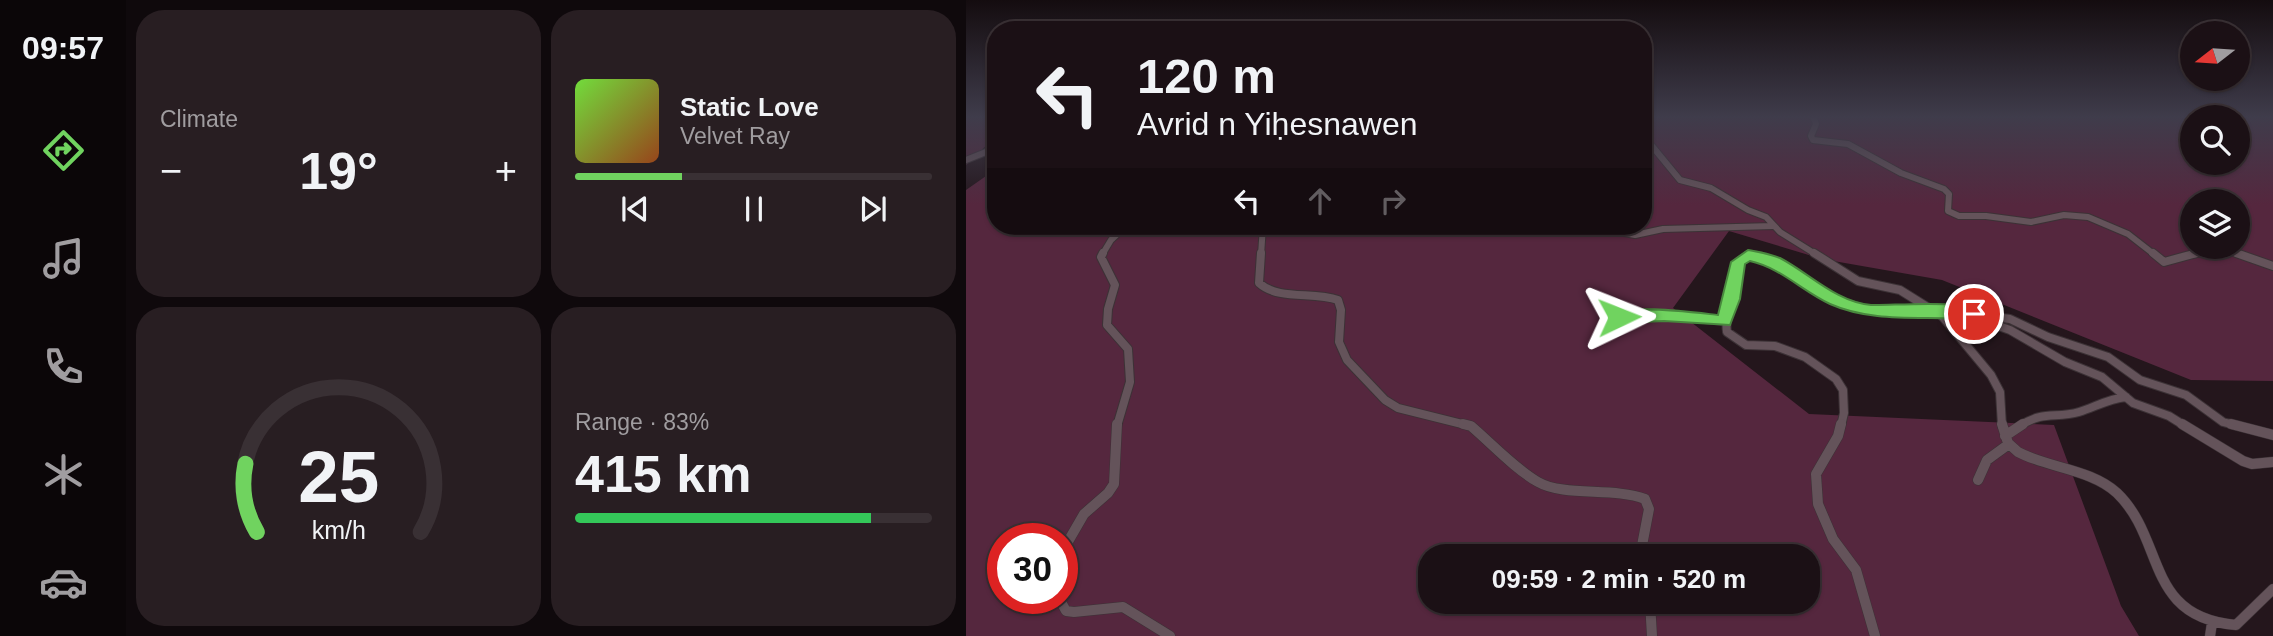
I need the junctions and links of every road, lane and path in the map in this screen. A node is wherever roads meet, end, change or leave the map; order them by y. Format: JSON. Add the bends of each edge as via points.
{"nodes":[{"id":1,"x":1652,"y":146,"type":"edge"},
{"id":2,"x":1849,"y":146,"type":"edge"},
{"id":3,"x":987,"y":152,"type":"edge"},
{"id":4,"x":966,"y":160,"type":"edge"},
{"id":5,"x":1773,"y":226,"type":"junction"},
{"id":6,"x":1652,"y":231,"type":"edge"},
{"id":7,"x":1116,"y":235,"type":"edge"},
{"id":8,"x":1262,"y":235,"type":"edge"},
{"id":9,"x":2273,"y":266,"type":"edge"},
{"id":10,"x":1935,"y":310,"type":"junction"},
{"id":11,"x":1952,"y":311,"type":"junction"},
{"id":12,"x":1619,"y":317,"type":"dead end"},
{"id":13,"x":1724,"y":321,"type":"junction"},
{"id":14,"x":2126,"y":397,"type":"junction"},
{"id":15,"x":2273,"y":435,"type":"edge"},
{"id":16,"x":2007,"y":440,"type":"junction"},
{"id":17,"x":2273,"y":462,"type":"edge"},
{"id":18,"x":1978,"y":480,"type":"dead end"},
{"id":19,"x":1078,"y":524,"type":"edge"},
{"id":20,"x":1642,"y":544,"type":"edge"},
{"id":21,"x":2273,"y":589,"type":"edge"},
{"id":22,"x":1076,"y":614,"type":"edge"},
{"id":23,"x":1651,"y":614,"type":"edge"},
{"id":24,"x":2212,"y":623,"type":"junction"},
{"id":25,"x":1170,"y":636,"type":"edge"},
{"id":26,"x":1652,"y":636,"type":"edge"},
{"id":27,"x":1875,"y":636,"type":"edge"},
{"id":28,"x":2210,"y":636,"type":"edge"}],
"edges":[{"from":1,"to":5,"type":"street","via":[[1680,180],[1721,193],[1766,217]]},
{"from":2,"to":9,"type":"street","via":[[1944,189],[1949,194],[1948,211],[1954,215],[2037,222],[2082,216],[2128,234],[2164,262],[2226,250]]},
{"from":3,"to":4,"type":"street"},
{"from":5,"to":6,"type":"street"},
{"from":5,"to":10,"type":"street","via":[[1858,281],[1900,290]]},
{"from":7,"to":19,"type":"street","via":[[1101,257],[1115,285],[1107,325],[1130,357],[1130,388],[1115,438],[1114,484]]},
{"from":8,"to":20,"type":"street","via":[[1259,283],[1271,292],[1313,292],[1338,300],[1339,342],[1347,360],[1385,400],[1398,408],[1472,426],[1539,483],[1645,499],[1649,509]]},
{"from":10,"to":11,"type":"street"},
{"from":10,"to":13,"type":"street","via":[[1877,312],[1858,308],[1835,300],[1773,261],[1748,255],[1738,262]]},
{"from":10,"to":16,"type":"street","via":[[1998,386]]},
{"from":11,"to":14,"type":"street","via":[[2010,330],[2064,362],[2102,377]]},
{"from":11,"to":15,"type":"street","via":[[2014,321],[2108,357],[2140,380],[2186,395],[2223,422]]},
{"from":12,"to":13,"type":"street","via":[[1664,315]]},
{"from":13,"to":27,"type":"street","via":[[1727,331],[1740,342],[1789,349],[1822,368],[1843,390],[1838,436],[1816,474],[1818,503],[1833,539],[1856,570]]},
{"from":14,"to":16,"type":"street","via":[[2077,413],[2035,416]]},
{"from":14,"to":17,"type":"street","via":[[2169,416],[2243,461]]},
{"from":16,"to":18,"type":"street","via":[[1987,460]]},
{"from":16,"to":24,"type":"street","via":[[2026,455],[2111,487],[2126,502],[2171,592]]},
{"from":21,"to":24,"type":"street","via":[[2242,622]]},
{"from":22,"to":25,"type":"street","via":[[1123,607]]},
{"from":23,"to":26,"type":"street"},
{"from":24,"to":28,"type":"street"}]}
